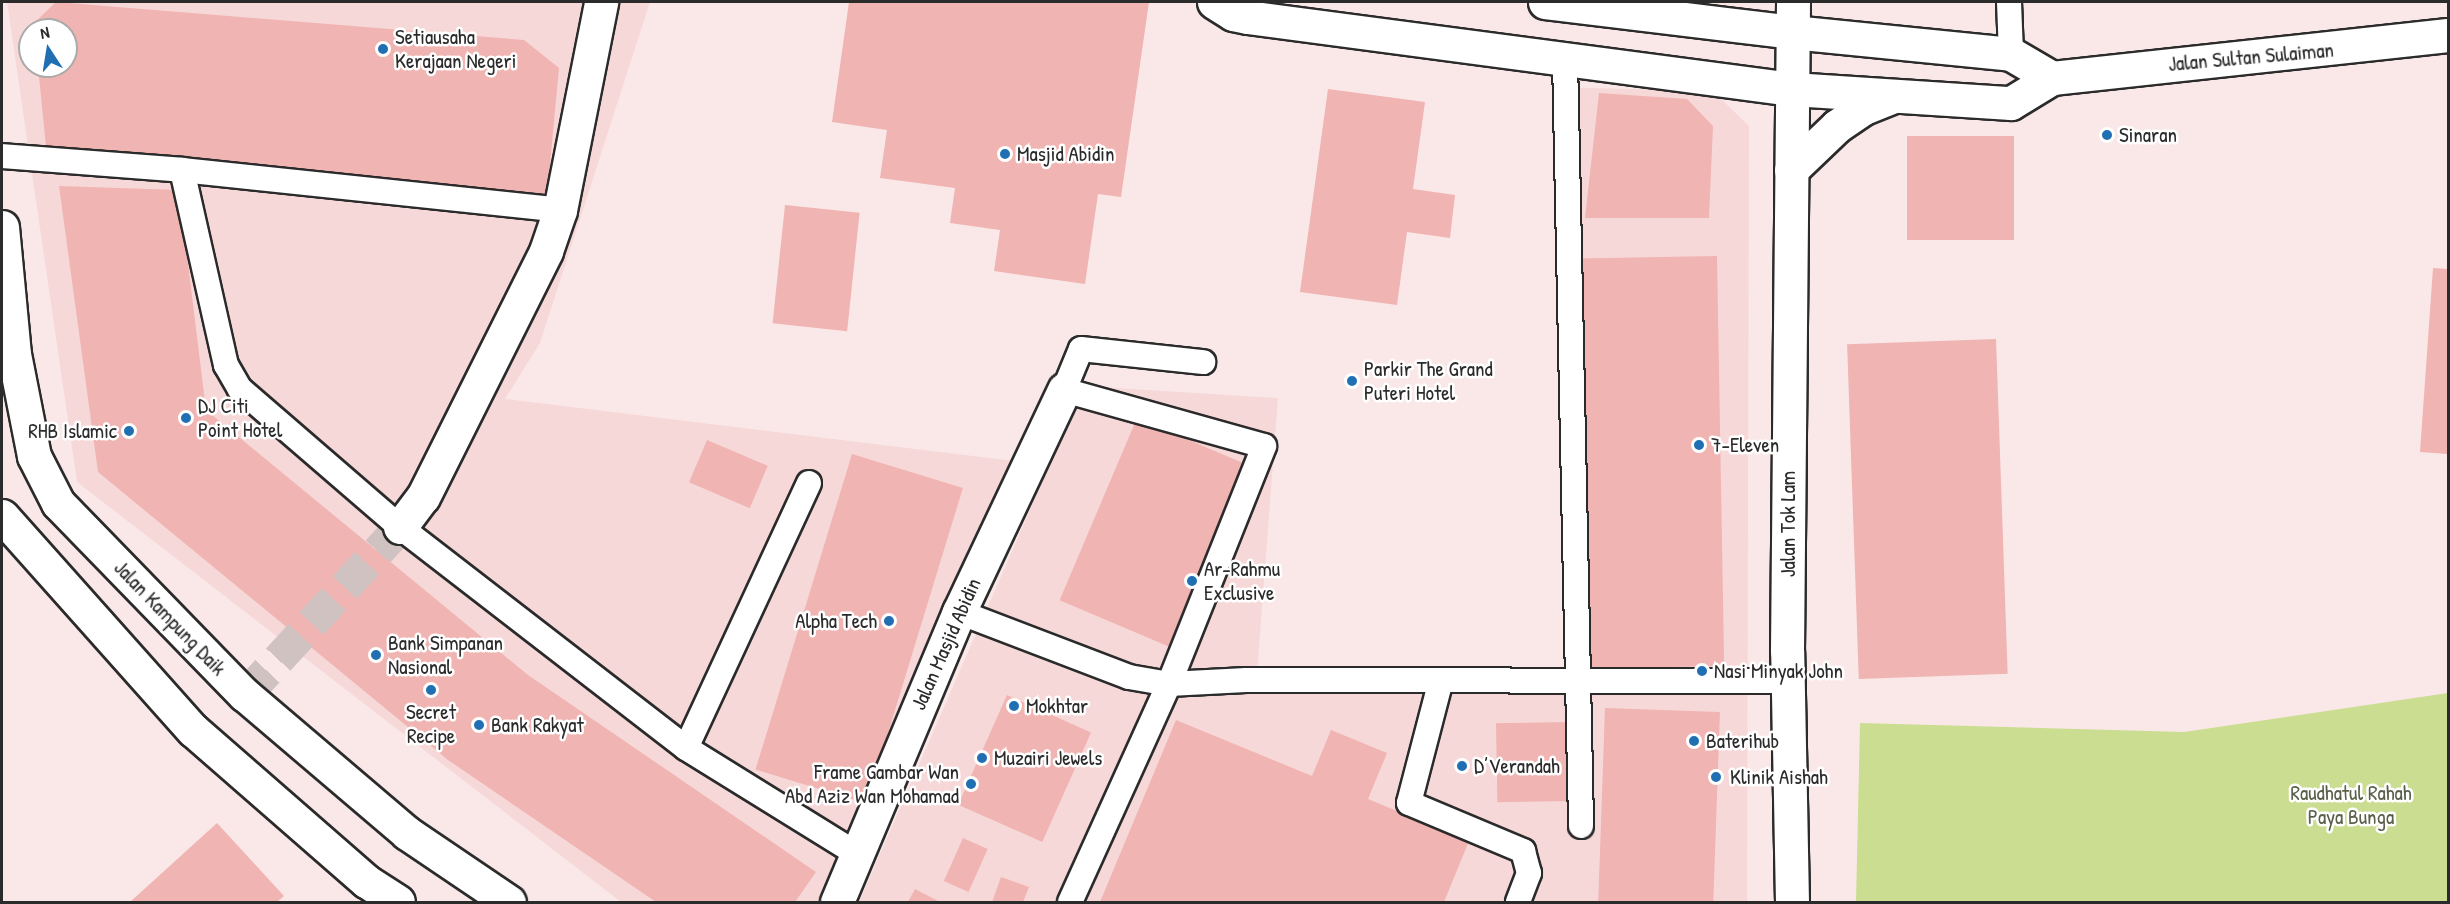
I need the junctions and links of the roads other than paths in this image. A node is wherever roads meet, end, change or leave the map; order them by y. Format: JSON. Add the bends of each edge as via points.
{"nodes":[{"id":1,"x":601,"y":2,"type":"edge"},
{"id":2,"x":1214,"y":2,"type":"edge"},
{"id":3,"x":1545,"y":2,"type":"edge"},
{"id":4,"x":1810,"y":2,"type":"edge"},
{"id":5,"x":2009,"y":2,"type":"edge"},
{"id":6,"x":1792,"y":17,"type":"edge"},
{"id":7,"x":2448,"y":35,"type":"edge"},
{"id":8,"x":1850,"y":39,"type":"junction"},
{"id":9,"x":2011,"y":54,"type":"junction"},
{"id":10,"x":1565,"y":59,"type":"junction"},
{"id":11,"x":2052,"y":78,"type":"junction"},
{"id":12,"x":1804,"y":90,"type":"junction"},
{"id":13,"x":1896,"y":95,"type":"junction"},
{"id":14,"x":2,"y":156,"type":"edge"},
{"id":15,"x":182,"y":170,"type":"junction"},
{"id":16,"x":1791,"y":170,"type":"junction"},
{"id":17,"x":560,"y":210,"type":"junction"},
{"id":18,"x":2,"y":227,"type":"edge"},
{"id":19,"x":1203,"y":362,"type":"dead end"},
{"id":20,"x":1064,"y":390,"type":"junction"},
{"id":21,"x":809,"y":483,"type":"dead end"},
{"id":22,"x":3,"y":523,"type":"edge"},
{"id":23,"x":400,"y":527,"type":"junction"},
{"id":24,"x":959,"y":612,"type":"junction"},
{"id":25,"x":1441,"y":680,"type":"junction"},
{"id":26,"x":1579,"y":680,"type":"junction"},
{"id":27,"x":1788,"y":681,"type":"junction"},
{"id":28,"x":1169,"y":684,"type":"junction"},
{"id":29,"x":686,"y":748,"type":"junction"},
{"id":30,"x":1581,"y":826,"type":"dead end"},
{"id":31,"x":857,"y":854,"type":"junction"},
{"id":32,"x":398,"y":903,"type":"edge"},
{"id":33,"x":509,"y":903,"type":"edge"},
{"id":34,"x":837,"y":903,"type":"edge"},
{"id":35,"x":1070,"y":903,"type":"edge"},
{"id":36,"x":1518,"y":903,"type":"edge"},
{"id":37,"x":1792,"y":903,"type":"edge"}],
"edges":[{"from":1,"to":17,"type":"street"},
{"from":2,"to":10,"type":"street","name":"Jalan Sultan Sulaiman","via":[[1233,14],[1247,17]]},
{"from":3,"to":6,"type":"street"},
{"from":4,"to":8,"type":"street"},
{"from":5,"to":9,"type":"lane"},
{"from":6,"to":8,"type":"street"},
{"from":6,"to":12,"type":"street","name":"Jalan Tok Lam"},
{"from":7,"to":11,"type":"street","name":"Jalan Sultan Sulaiman"},
{"from":8,"to":9,"type":"street"},
{"from":9,"to":11,"type":"street"},
{"from":10,"to":12,"type":"street","name":"Jalan Sultan Sulaiman"},
{"from":10,"to":26,"type":"lane"},
{"from":11,"to":13,"type":"street","name":"Jalan Sultan Sulaiman","via":[[2011,103]]},
{"from":12,"to":13,"type":"street","name":"Jalan Sultan Sulaiman"},
{"from":12,"to":16,"type":"street","name":"Jalan Tok Lam"},
{"from":13,"to":16,"type":"street","via":[[1864,108],[1837,126]]},
{"from":14,"to":15,"type":"lane"},
{"from":15,"to":17,"type":"lane"},
{"from":15,"to":23,"type":"lane","via":[[226,365],[240,389]]},
{"from":16,"to":27,"type":"street","name":"Jalan Tok Lam"},
{"from":17,"to":23,"type":"street","via":[[546,251],[423,497]]},
{"from":18,"to":33,"type":"street","name":"Jalan Kampung Daik","via":[[14,354],[34,456],[58,503],[244,695],[407,833]]},
{"from":19,"to":20,"type":"lane","via":[[1081,349]]},
{"from":20,"to":24,"type":"street","name":"Jalan Masjid Abidin"},
{"from":20,"to":28,"type":"lane","via":[[1264,446]]},
{"from":21,"to":29,"type":"lane"},
{"from":22,"to":32,"type":"street","via":[[194,730],[366,881]]},
{"from":23,"to":29,"type":"lane"},
{"from":24,"to":28,"type":"lane","via":[[1130,677]]},
{"from":24,"to":31,"type":"street","name":"Jalan Masjid Abidin"},
{"from":25,"to":26,"type":"lane"},
{"from":25,"to":28,"type":"lane"},
{"from":25,"to":36,"type":"lane","via":[[1409,803],[1523,851],[1529,873]]},
{"from":26,"to":27,"type":"lane"},
{"from":26,"to":30,"type":"lane"},
{"from":27,"to":37,"type":"street","name":"Jalan Tok Lam"},
{"from":28,"to":35,"type":"lane"},
{"from":29,"to":31,"type":"lane"},
{"from":31,"to":34,"type":"street","name":"Jalan Masjid Abidin"}]}
